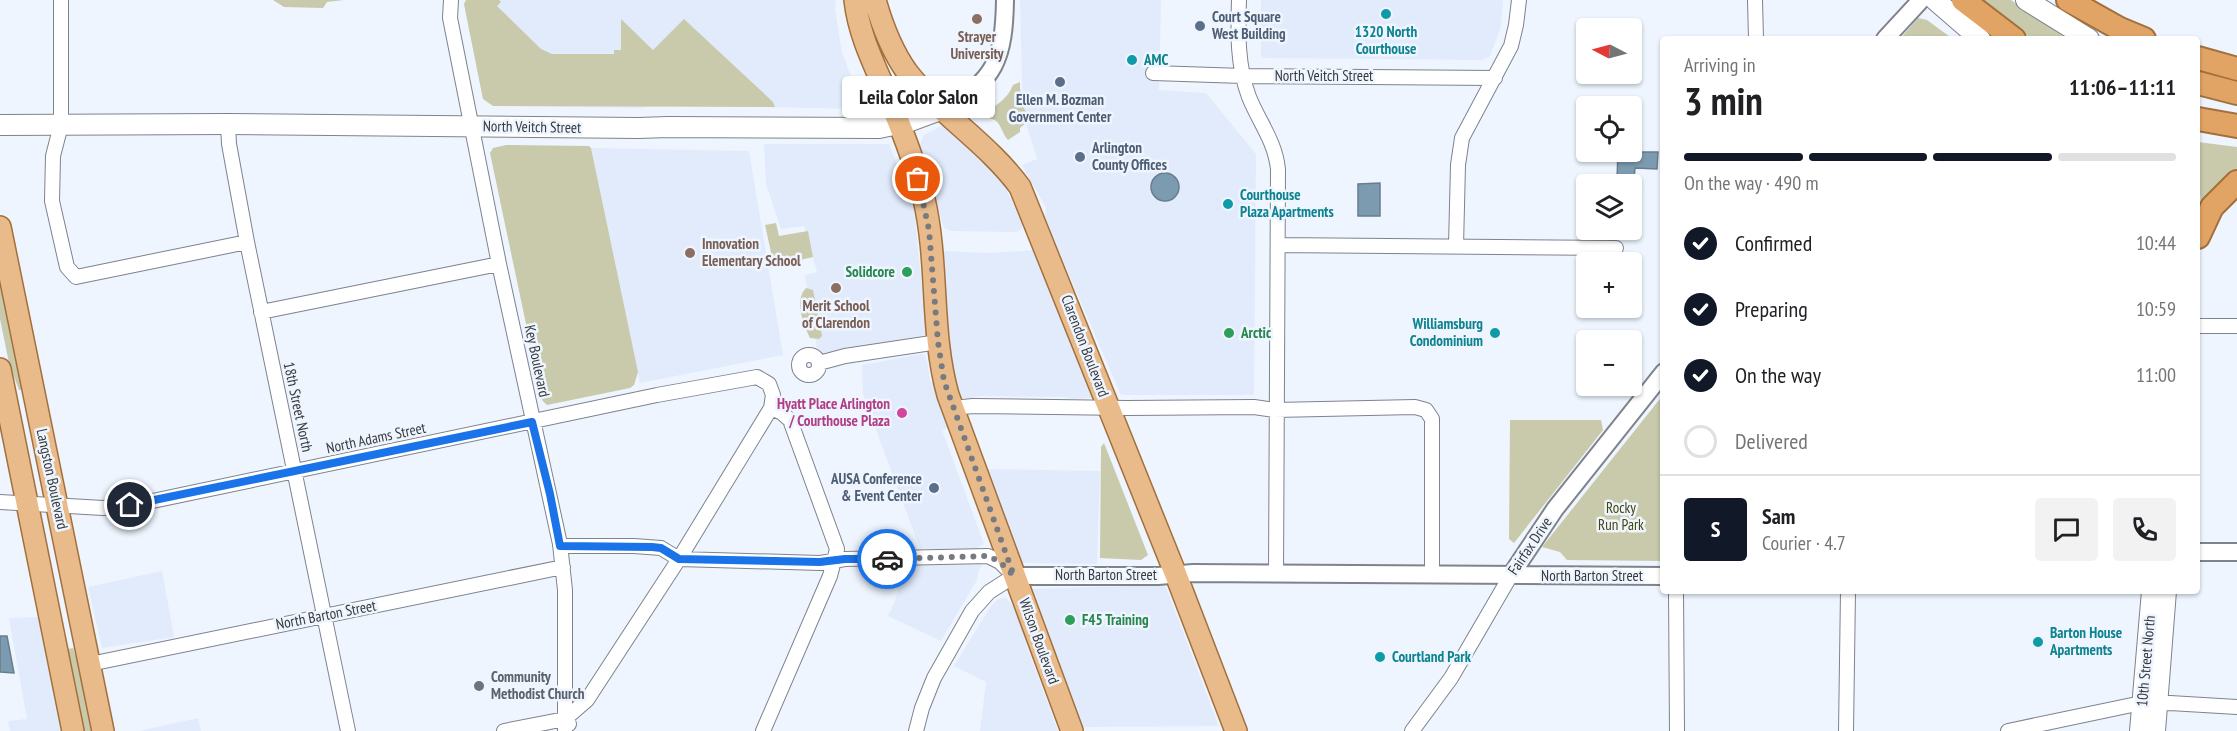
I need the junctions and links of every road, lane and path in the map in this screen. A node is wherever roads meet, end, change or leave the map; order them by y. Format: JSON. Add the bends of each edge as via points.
{"nodes":[{"id":1,"x":61,"y":0,"type":"edge"},
{"id":2,"x":451,"y":0,"type":"edge"},
{"id":3,"x":855,"y":0,"type":"edge"},
{"id":4,"x":875,"y":0,"type":"edge"},
{"id":5,"x":1005,"y":0,"type":"edge"},
{"id":6,"x":1239,"y":0,"type":"edge"},
{"id":7,"x":1519,"y":0,"type":"edge"},
{"id":8,"x":1755,"y":0,"type":"edge"},
{"id":9,"x":1921,"y":0,"type":"edge"},
{"id":10,"x":1935,"y":0,"type":"edge"},
{"id":11,"x":1963,"y":0,"type":"edge"},
{"id":12,"x":2026,"y":0,"type":"edge"},
{"id":13,"x":2067,"y":0,"type":"edge"},
{"id":14,"x":1756,"y":36,"type":"edge"},
{"id":15,"x":1888,"y":36,"type":"edge"},
{"id":16,"x":1977,"y":36,"type":"edge"},
{"id":17,"x":2010,"y":36,"type":"edge"},
{"id":18,"x":2084,"y":36,"type":"edge"},
{"id":19,"x":2137,"y":36,"type":"edge"},
{"id":20,"x":2200,"y":59,"type":"edge"},
{"id":21,"x":2237,"y":69,"type":"edge"},
{"id":22,"x":1153,"y":73,"type":"dead end"},
{"id":23,"x":1243,"y":76,"type":"junction"},
{"id":24,"x":1495,"y":78,"type":"junction"},
{"id":25,"x":2200,"y":84,"type":"edge"},
{"id":26,"x":2237,"y":93,"type":"edge"},
{"id":27,"x":943,"y":109,"type":"junction"},
{"id":28,"x":2200,"y":118,"type":"edge"},
{"id":29,"x":0,"y":124,"type":"edge"},
{"id":30,"x":61,"y":124,"type":"junction"},
{"id":31,"x":228,"y":124,"type":"junction"},
{"id":32,"x":899,"y":124,"type":"junction"},
{"id":33,"x":471,"y":126,"type":"junction"},
{"id":34,"x":2237,"y":126,"type":"edge"},
{"id":35,"x":2200,"y":133,"type":"edge"},
{"id":36,"x":2237,"y":139,"type":"edge"},
{"id":37,"x":2237,"y":182,"type":"edge"},
{"id":38,"x":0,"y":227,"type":"edge"},
{"id":39,"x":2200,"y":233,"type":"edge"},
{"id":40,"x":247,"y":242,"type":"junction"},
{"id":41,"x":1278,"y":244,"type":"junction"},
{"id":42,"x":1456,"y":246,"type":"junction"},
{"id":43,"x":1616,"y":248,"type":"dead end"},
{"id":44,"x":499,"y":264,"type":"junction"},
{"id":45,"x":261,"y":312,"type":"junction"},
{"id":46,"x":2200,"y":326,"type":"edge"},
{"id":47,"x":2237,"y":326,"type":"edge"},
{"id":48,"x":938,"y":342,"type":"junction"},
{"id":49,"x":819,"y":363,"type":"dead end"},
{"id":50,"x":0,"y":369,"type":"edge"},
{"id":51,"x":1660,"y":377,"type":"edge"},
{"id":52,"x":1108,"y":407,"type":"junction"},
{"id":53,"x":771,"y":408,"type":"junction"},
{"id":54,"x":953,"y":408,"type":"junction"},
{"id":55,"x":1275,"y":410,"type":"junction"},
{"id":56,"x":532,"y":422,"type":"junction"},
{"id":57,"x":294,"y":471,"type":"junction"},
{"id":58,"x":0,"y":502,"type":"edge"},
{"id":59,"x":28,"y":504,"type":"junction"},
{"id":60,"x":57,"y":506,"type":"junction"},
{"id":61,"x":560,"y":546,"type":"junction"},
{"id":62,"x":2200,"y":552,"type":"edge"},
{"id":63,"x":2237,"y":552,"type":"edge"},
{"id":64,"x":679,"y":559,"type":"junction"},
{"id":65,"x":835,"y":560,"type":"junction"},
{"id":66,"x":563,"y":567,"type":"junction"},
{"id":67,"x":1176,"y":574,"type":"junction"},
{"id":68,"x":1275,"y":574,"type":"junction"},
{"id":69,"x":1432,"y":575,"type":"junction"},
{"id":70,"x":1014,"y":576,"type":"junction"},
{"id":71,"x":1511,"y":576,"type":"junction"},
{"id":72,"x":1660,"y":576,"type":"edge"},
{"id":73,"x":1676,"y":594,"type":"edge"},
{"id":74,"x":1848,"y":594,"type":"edge"},
{"id":75,"x":2152,"y":594,"type":"edge"},
{"id":76,"x":2166,"y":594,"type":"edge"},
{"id":77,"x":325,"y":615,"type":"junction"},
{"id":78,"x":90,"y":664,"type":"junction"},
{"id":79,"x":2150,"y":704,"type":"junction"},
{"id":80,"x":2237,"y":707,"type":"edge"},
{"id":81,"x":565,"y":725,"type":"edge"},
{"id":82,"x":74,"y":731,"type":"edge"},
{"id":83,"x":103,"y":731,"type":"edge"},
{"id":84,"x":348,"y":731,"type":"edge"},
{"id":85,"x":504,"y":731,"type":"edge"},
{"id":86,"x":573,"y":731,"type":"edge"},
{"id":87,"x":763,"y":731,"type":"edge"},
{"id":88,"x":916,"y":731,"type":"edge"},
{"id":89,"x":1072,"y":731,"type":"edge"},
{"id":90,"x":1236,"y":731,"type":"edge"},
{"id":91,"x":1413,"y":731,"type":"edge"},
{"id":92,"x":1677,"y":731,"type":"edge"},
{"id":93,"x":1845,"y":731,"type":"edge"},
{"id":94,"x":2008,"y":731,"type":"edge"},
{"id":95,"x":2140,"y":731,"type":"edge"},
{"id":96,"x":2155,"y":731,"type":"edge"}],
"edges":[{"from":1,"to":30,"type":"street"},
{"from":2,"to":33,"type":"street","name":"Key Boulevard","via":[[450,18]]},
{"from":3,"to":32,"type":"main road","name":"Wilson Boulevard","via":[[864,43]]},
{"from":4,"to":27,"type":"main road","name":"Clarendon Boulevard","via":[[897,57]]},
{"from":5,"to":27,"type":"street","name":"North Veitch Street","via":[[1003,45],[995,66],[961,100]]},
{"from":6,"to":23,"type":"street","via":[[1238,40]]},
{"from":7,"to":24,"type":"street","via":[[1514,39]]},
{"from":8,"to":14,"type":"street"},
{"from":9,"to":15,"type":"street"},
{"from":10,"to":16,"type":"main road"},
{"from":11,"to":17,"type":"highway"},
{"from":12,"to":18,"type":"main road"},
{"from":13,"to":19,"type":"highway"},
{"from":20,"to":21,"type":"highway"},
{"from":22,"to":23,"type":"street","name":"North Veitch Street"},
{"from":23,"to":24,"type":"street","name":"North Veitch Street"},
{"from":23,"to":41,"type":"street","via":[[1277,157]]},
{"from":24,"to":42,"type":"street","via":[[1462,138]]},
{"from":25,"to":26,"type":"highway"},
{"from":27,"to":32,"type":"main road","name":"North Veitch Street"},
{"from":27,"to":52,"type":"main road","name":"Clarendon Boulevard","via":[[1004,165],[1020,186]]},
{"from":28,"to":34,"type":"highway"},
{"from":29,"to":30,"type":"main road","name":"North Veitch Street"},
{"from":30,"to":31,"type":"main road","name":"North Veitch Street"},
{"from":30,"to":40,"type":"street","via":[[53,156],[52,201],[67,267],[76,277]]},
{"from":31,"to":33,"type":"main road","name":"North Veitch Street"},
{"from":31,"to":40,"type":"street","name":"18th Street North"},
{"from":32,"to":33,"type":"main road","name":"North Veitch Street","via":[[879,128]]},
{"from":32,"to":48,"type":"main road","name":"Wilson Boulevard","via":[[927,213]]},
{"from":33,"to":44,"type":"street","name":"Key Boulevard"},
{"from":35,"to":36,"type":"highway"},
{"from":37,"to":39,"type":"highway","via":[[2212,207]]},
{"from":38,"to":60,"type":"main road","name":"Langston Boulevard"},
{"from":40,"to":45,"type":"street","name":"18th Street North"},
{"from":41,"to":42,"type":"street"},
{"from":41,"to":55,"type":"street"},
{"from":42,"to":43,"type":"street"},
{"from":44,"to":45,"type":"street"},
{"from":44,"to":56,"type":"street","name":"Key Boulevard"},
{"from":45,"to":57,"type":"street","name":"18th Street North"},
{"from":46,"to":47,"type":"street"},
{"from":48,"to":49,"type":"street"},
{"from":48,"to":54,"type":"main road","name":"Wilson Boulevard"},
{"from":50,"to":59,"type":"main road","name":"Langston Boulevard"},
{"from":51,"to":71,"type":"street","name":"Fairfax Drive","via":[[1555,509]]},
{"from":52,"to":54,"type":"street"},
{"from":52,"to":55,"type":"street"},
{"from":52,"to":67,"type":"main road","name":"Clarendon Boulevard"},
{"from":53,"to":56,"type":"street","name":"North Adams Street","via":[[773,395],[769,384],[757,377]]},
{"from":53,"to":64,"type":"street"},
{"from":53,"to":65,"type":"street","via":[[790,420],[837,549]]},
{"from":54,"to":70,"type":"main road","name":"Wilson Boulevard"},
{"from":55,"to":68,"type":"street"},
{"from":55,"to":69,"type":"street","via":[[1426,410],[1432,419]]},
{"from":56,"to":57,"type":"street","name":"North Adams Street"},
{"from":56,"to":61,"type":"street","name":"Key Boulevard"},
{"from":57,"to":60,"type":"street","name":"North Adams Street","via":[[124,506]]},
{"from":57,"to":77,"type":"street","name":"18th Street North"},
{"from":58,"to":59,"type":"street","name":"North Adams Street"},
{"from":59,"to":60,"type":"street","name":"North Adams Street"},
{"from":59,"to":82,"type":"main road","name":"Langston Boulevard"},
{"from":60,"to":78,"type":"main road","name":"Langston Boulevard"},
{"from":61,"to":64,"type":"street","via":[[652,547]]},
{"from":61,"to":66,"type":"street","name":"Key Boulevard"},
{"from":62,"to":63,"type":"street"},
{"from":64,"to":65,"type":"street"},
{"from":64,"to":81,"type":"street","via":[[587,700]]},
{"from":65,"to":70,"type":"street","via":[[988,556]]},
{"from":65,"to":87,"type":"street"},
{"from":66,"to":77,"type":"street","name":"North Barton Street"},
{"from":66,"to":81,"type":"street","name":"Key Boulevard"},
{"from":67,"to":68,"type":"street","name":"North Barton Street"},
{"from":67,"to":70,"type":"street","name":"North Barton Street"},
{"from":67,"to":90,"type":"main road","name":"Clarendon Boulevard"},
{"from":68,"to":69,"type":"street","name":"North Barton Street"},
{"from":69,"to":71,"type":"street","name":"North Barton Street"},
{"from":70,"to":88,"type":"street","via":[[989,592],[972,611],[934,678]]},
{"from":70,"to":89,"type":"main road","name":"Wilson Boulevard"},
{"from":71,"to":72,"type":"street","name":"North Barton Street"},
{"from":71,"to":91,"type":"street","name":"Fairfax Drive","via":[[1451,678]]},
{"from":73,"to":92,"type":"street"},
{"from":74,"to":93,"type":"street"},
{"from":75,"to":79,"type":"main road","name":"10th Street North"},
{"from":76,"to":79,"type":"main road","name":"10th Street North"},
{"from":77,"to":78,"type":"street","name":"North Barton Street"},
{"from":77,"to":84,"type":"street","name":"18th Street North"},
{"from":78,"to":83,"type":"main road","name":"Langston Boulevard"},
{"from":79,"to":80,"type":"street"},
{"from":79,"to":94,"type":"street"},
{"from":79,"to":95,"type":"main road","name":"10th Street North"},
{"from":79,"to":96,"type":"main road","name":"10th Street North"},
{"from":81,"to":85,"type":"street"},
{"from":81,"to":86,"type":"street"}]}
